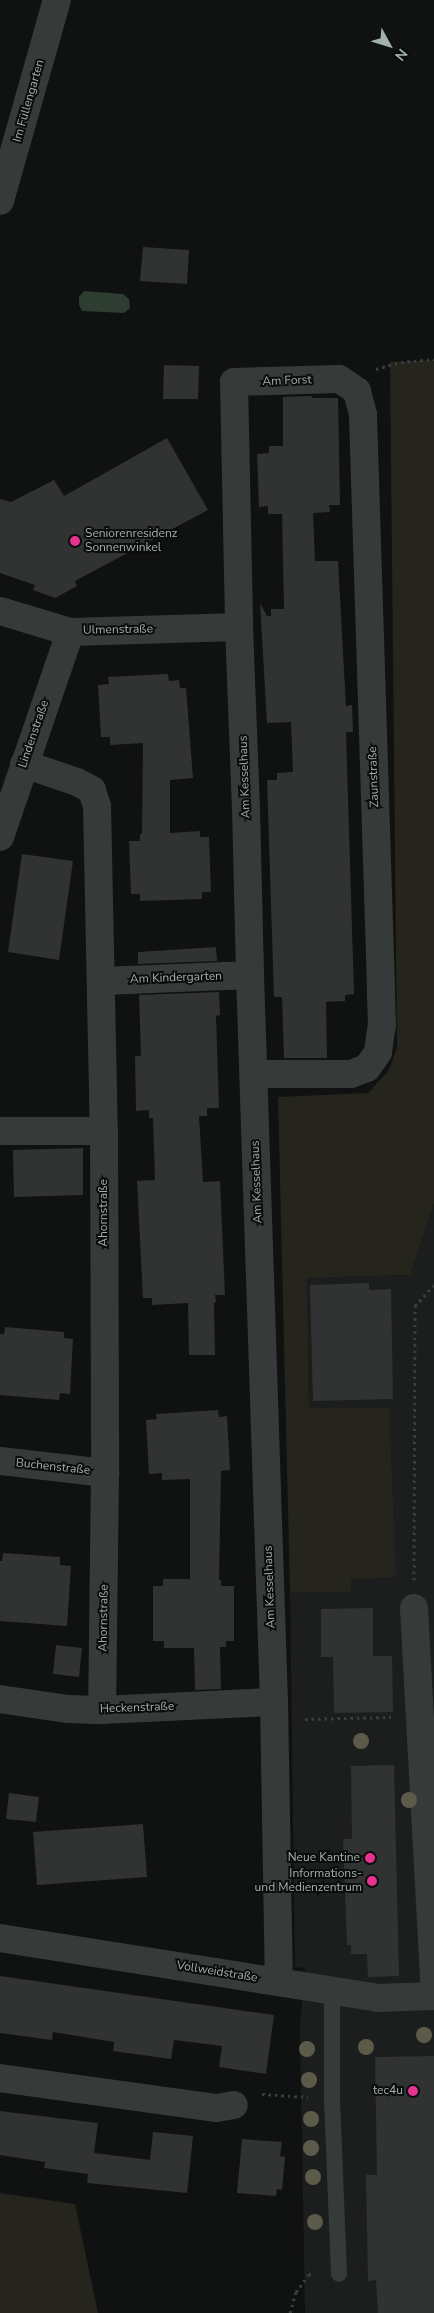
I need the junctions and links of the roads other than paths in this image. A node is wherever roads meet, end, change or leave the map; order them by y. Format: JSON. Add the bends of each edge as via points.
{"nodes":[{"id":1,"x":57,"y":0,"type":"edge"},
{"id":2,"x":0,"y":201,"type":"edge"},
{"id":3,"x":339,"y":379,"type":"joint"},
{"id":4,"x":234,"y":382,"type":"joint"},
{"id":5,"x":0,"y":611,"type":"edge"},
{"id":6,"x":239,"y":627,"type":"junction"},
{"id":7,"x":70,"y":632,"type":"junction"},
{"id":8,"x":24,"y":764,"type":"junction"},
{"id":9,"x":0,"y":837,"type":"edge"},
{"id":10,"x":250,"y":975,"type":"junction"},
{"id":11,"x":102,"y":980,"type":"junction"},
{"id":12,"x":254,"y":1074,"type":"junction"},
{"id":13,"x":0,"y":1131,"type":"edge"},
{"id":14,"x":104,"y":1131,"type":"junction"},
{"id":15,"x":0,"y":1461,"type":"edge"},
{"id":16,"x":105,"y":1473,"type":"junction"},
{"id":17,"x":414,"y":1608,"type":"road end"},
{"id":18,"x":0,"y":1699,"type":"edge"},
{"id":19,"x":102,"y":1710,"type":"junction"},
{"id":20,"x":274,"y":1711,"type":"junction"},
{"id":21,"x":0,"y":1938,"type":"edge"},
{"id":22,"x":279,"y":1982,"type":"junction"},
{"id":23,"x":434,"y":1982,"type":"edge"},
{"id":24,"x":332,"y":1990,"type":"junction"},
{"id":25,"x":434,"y":1996,"type":"edge"},
{"id":26,"x":0,"y":2078,"type":"edge"},
{"id":27,"x":234,"y":2105,"type":"road end"},
{"id":28,"x":339,"y":2274,"type":"road end"}],
"edges":[{"from":1,"to":2,"type":"street","name":"Im Füllengarten"},
{"from":3,"to":4,"type":"street","name":"Am Forst"},
{"from":3,"to":12,"type":"street","name":"Zaunstraße","via":[[358,391],[362,414],[382,1025],[378,1052],[367,1068],[352,1074]]},
{"from":4,"to":6,"type":"street","name":"Am Kesselhaus"},
{"from":5,"to":7,"type":"street","name":"Ulmenstraße"},
{"from":6,"to":7,"type":"street","name":"Ulmenstraße"},
{"from":6,"to":10,"type":"street","name":"Am Kesselhaus"},
{"from":7,"to":8,"type":"street","name":"Lindenstraße"},
{"from":8,"to":9,"type":"street","name":"Lindenstraße"},
{"from":8,"to":11,"type":"street","name":"Ahornstraße","via":[[92,790],[97,806]]},
{"from":10,"to":11,"type":"street","name":"Am Kindergarten"},
{"from":10,"to":12,"type":"street","name":"Am Kesselhaus"},
{"from":11,"to":14,"type":"street","name":"Ahornstraße"},
{"from":12,"to":20,"type":"street","name":"Am Kesselhaus"},
{"from":13,"to":14,"type":"street"},
{"from":14,"to":16,"type":"street","name":"Ahornstraße"},
{"from":15,"to":16,"type":"street","name":"Buchenstraße"},
{"from":16,"to":19,"type":"street","name":"Ahornstraße"},
{"from":17,"to":23,"type":"street"},
{"from":18,"to":19,"type":"street","name":"Heckenstraße","via":[[68,1709]]},
{"from":19,"to":20,"type":"street","name":"Heckenstraße"},
{"from":20,"to":22,"type":"street","name":"Am Kesselhaus"},
{"from":21,"to":22,"type":"street","name":"Vollweidstraße"},
{"from":22,"to":24,"type":"street","name":"Vollweidstraße"},
{"from":24,"to":25,"type":"street","name":"Vollweidstraße","via":[[378,1998]]},
{"from":24,"to":28,"type":"lane","via":[[332,2099]]},
{"from":26,"to":27,"type":"street","via":[[217,2108]]}]}
